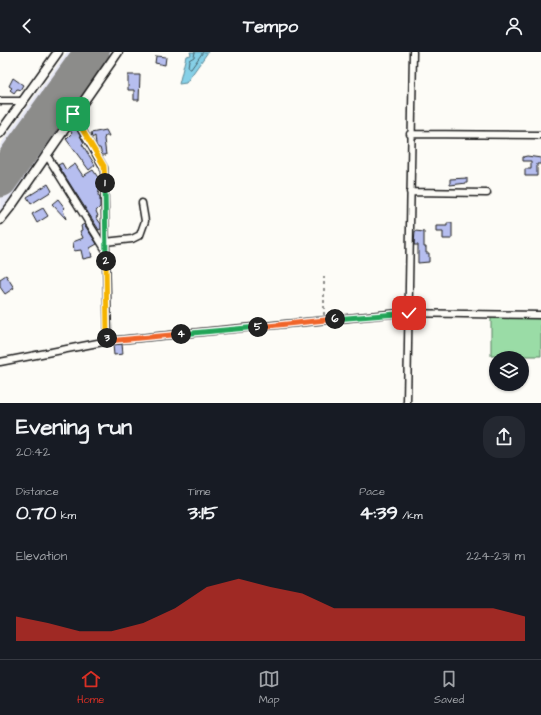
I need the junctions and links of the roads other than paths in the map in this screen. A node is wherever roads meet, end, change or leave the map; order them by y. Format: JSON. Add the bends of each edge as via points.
{"nodes":[{"id":1,"x":58,"y":52,"type":"edge"},
{"id":2,"x":118,"y":52,"type":"edge"},
{"id":3,"x":413,"y":52,"type":"edge"},
{"id":4,"x":0,"y":101,"type":"edge"},
{"id":5,"x":22,"y":102,"type":"junction"},
{"id":6,"x":73,"y":114,"type":"junction"},
{"id":7,"x":0,"y":133,"type":"edge"},
{"id":8,"x":410,"y":134,"type":"junction"},
{"id":9,"x":541,"y":134,"type":"edge"},
{"id":10,"x":46,"y":154,"type":"junction"},
{"id":11,"x":410,"y":192,"type":"junction"},
{"id":12,"x":487,"y":193,"type":"dead end"},
{"id":13,"x":142,"y":203,"type":"dead end"},
{"id":14,"x":0,"y":220,"type":"edge"},
{"id":15,"x":105,"y":242,"type":"junction"},
{"id":16,"x":105,"y":249,"type":"junction"},
{"id":17,"x":409,"y":313,"type":"junction"},
{"id":18,"x":541,"y":315,"type":"edge"},
{"id":19,"x":108,"y":341,"type":"junction"},
{"id":20,"x":0,"y":362,"type":"edge"},
{"id":21,"x":407,"y":403,"type":"edge"}],
"edges":[{"from":1,"to":5,"type":"street"},
{"from":2,"to":6,"type":"street"},
{"from":3,"to":8,"type":"street"},
{"from":4,"to":5,"type":"street"},
{"from":5,"to":7,"type":"street"},
{"from":6,"to":10,"type":"street"},
{"from":6,"to":15,"type":"street","via":[[104,168]]},
{"from":8,"to":9,"type":"street"},
{"from":8,"to":11,"type":"street"},
{"from":10,"to":14,"type":"street"},
{"from":10,"to":16,"type":"street"},
{"from":11,"to":12,"type":"street"},
{"from":11,"to":17,"type":"street"},
{"from":13,"to":15,"type":"street","via":[[145,221],[140,235],[132,239]]},
{"from":15,"to":16,"type":"street"},
{"from":16,"to":19,"type":"street"},
{"from":17,"to":18,"type":"street"},
{"from":17,"to":19,"type":"street"},
{"from":17,"to":21,"type":"street"},
{"from":19,"to":20,"type":"street"}]}
